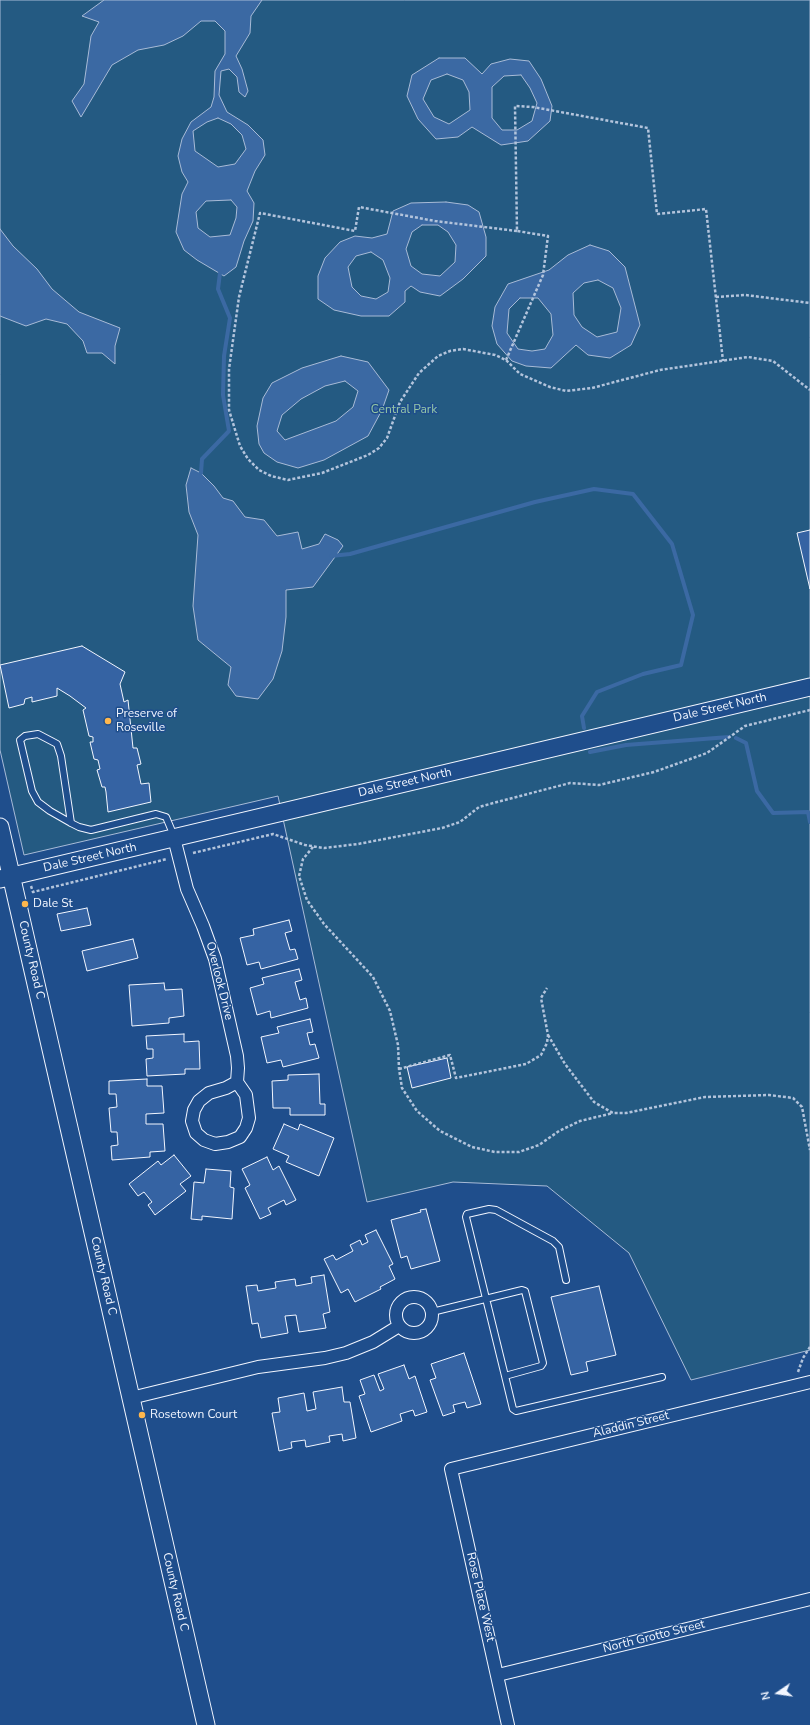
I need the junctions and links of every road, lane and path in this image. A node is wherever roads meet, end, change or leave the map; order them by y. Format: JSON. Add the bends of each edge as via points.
{"nodes":[{"id":1,"x":517,"y":231,"type":"junction"},
{"id":2,"x":716,"y":297,"type":"junction"},
{"id":3,"x":810,"y":303,"type":"edge"},
{"id":4,"x":506,"y":360,"type":"junction"},
{"id":5,"x":723,"y":361,"type":"junction"},
{"id":6,"x":810,"y":390,"type":"edge"},
{"id":7,"x":810,"y":687,"type":"edge"},
{"id":8,"x":810,"y":710,"type":"edge"},
{"id":9,"x":71,"y":823,"type":"junction"},
{"id":10,"x":0,"y":826,"type":"edge"},
{"id":11,"x":174,"y":838,"type":"junction"},
{"id":12,"x":314,"y":847,"type":"junction"},
{"id":13,"x":193,"y":853,"type":"dead end"},
{"id":14,"x":6,"y":877,"type":"edge"},
{"id":15,"x":547,"y":988,"type":"dead end"},
{"id":16,"x":548,"y":1035,"type":"junction"},
{"id":17,"x":398,"y":1068,"type":"junction"},
{"id":18,"x":237,"y":1082,"type":"junction"},
{"id":19,"x":613,"y":1113,"type":"junction"},
{"id":20,"x":810,"y":1150,"type":"edge"},
{"id":21,"x":566,"y":1280,"type":"dead end"},
{"id":22,"x":486,"y":1299,"type":"junction"},
{"id":23,"x":432,"y":1312,"type":"junction"},
{"id":24,"x":399,"y":1326,"type":"junction"},
{"id":25,"x":810,"y":1347,"type":"edge"},
{"id":26,"x":505,"y":1376,"type":"junction"},
{"id":27,"x":662,"y":1377,"type":"dead end"},
{"id":28,"x":805,"y":1383,"type":"edge"},
{"id":29,"x":131,"y":1398,"type":"junction"},
{"id":30,"x":452,"y":1469,"type":"joint"},
{"id":31,"x":810,"y":1599,"type":"edge"},
{"id":32,"x":498,"y":1675,"type":"junction"},
{"id":33,"x":206,"y":1725,"type":"edge"},
{"id":34,"x":508,"y":1725,"type":"edge"}],
"edges":[{"from":1,"to":2,"type":"path","via":[[515,106],[648,128],[657,214],[706,209]]},
{"from":1,"to":4,"type":"path","via":[[548,236],[543,275]]},
{"from":1,"to":4,"type":"path","via":[[435,221],[359,207],[355,230],[260,213],[239,297],[229,369],[229,410],[240,446],[259,470],[278,479],[305,477],[344,465],[379,448],[387,438],[400,402],[409,386],[438,356],[450,351],[468,349],[486,352]]},
{"from":2,"to":3,"type":"path","via":[[746,295]]},
{"from":2,"to":5,"type":"path"},
{"from":4,"to":5,"type":"path","via":[[520,374],[550,387],[573,391],[660,370]]},
{"from":5,"to":6,"type":"path","via":[[748,357],[773,361]]},
{"from":7,"to":11,"type":"main road","name":"Dale Street North"},
{"from":8,"to":12,"type":"path","via":[[750,724],[707,753],[654,772],[599,785],[570,783],[480,806],[460,822],[442,828],[358,844]]},
{"from":9,"to":9,"type":"lane","via":[[38,802],[32,791],[20,740],[25,736],[38,734],[57,744]]},
{"from":9,"to":11,"type":"lane","via":[[91,830],[156,814],[166,817]]},
{"from":10,"to":14,"type":"main road","name":"County Road C"},
{"from":11,"to":14,"type":"main road","name":"Dale Street North"},
{"from":11,"to":18,"type":"street","name":"Overlook Drive","via":[[187,889],[215,959],[237,1056]]},
{"from":12,"to":13,"type":"path","via":[[288,841],[273,834]]},
{"from":12,"to":17,"type":"path","via":[[303,859],[299,876],[308,900],[324,924],[374,977],[390,1010],[398,1045]]},
{"from":14,"to":29,"type":"main road","name":"County Road C"},
{"from":15,"to":16,"type":"path","via":[[541,998]]},
{"from":16,"to":17,"type":"path","via":[[541,1055],[526,1064],[456,1078],[450,1055]]},
{"from":16,"to":19,"type":"path","via":[[565,1064],[594,1102]]},
{"from":17,"to":19,"type":"path","via":[[402,1088],[417,1111],[440,1131],[472,1147],[496,1152],[519,1152],[539,1144],[580,1120]]},
{"from":18,"to":18,"type":"street","via":[[209,1093],[198,1101],[192,1121],[196,1132],[204,1140],[215,1144],[228,1142],[240,1137],[246,1128],[249,1118],[246,1095]]},
{"from":19,"to":20,"type":"path","via":[[626,1113],[705,1097],[769,1094],[793,1098],[802,1107]]},
{"from":21,"to":22,"type":"lane","via":[[559,1247],[553,1241],[496,1210],[467,1214]]},
{"from":22,"to":23,"type":"lane"},
{"from":22,"to":26,"type":"lane"},
{"from":22,"to":26,"type":"lane","via":[[526,1291],[543,1364]]},
{"from":23,"to":24,"type":"street","via":[[430,1324],[419,1332],[406,1332]]},
{"from":23,"to":24,"type":"street","via":[[425,1300],[411,1296],[399,1303],[395,1311]]},
{"from":24,"to":29,"type":"street","via":[[373,1342],[339,1354],[258,1367]]},
{"from":25,"to":28,"type":"path","via":[[798,1373]]},
{"from":26,"to":27,"type":"lane","via":[[513,1409],[516,1410]]},
{"from":28,"to":30,"type":"street","name":"Aladdin Street"},
{"from":29,"to":33,"type":"main road","name":"County Road C"},
{"from":30,"to":32,"type":"street","name":"Rose Place West"},
{"from":31,"to":32,"type":"street","name":"North Grotto Street"},
{"from":32,"to":34,"type":"street","name":"Rose Place West"}]}
